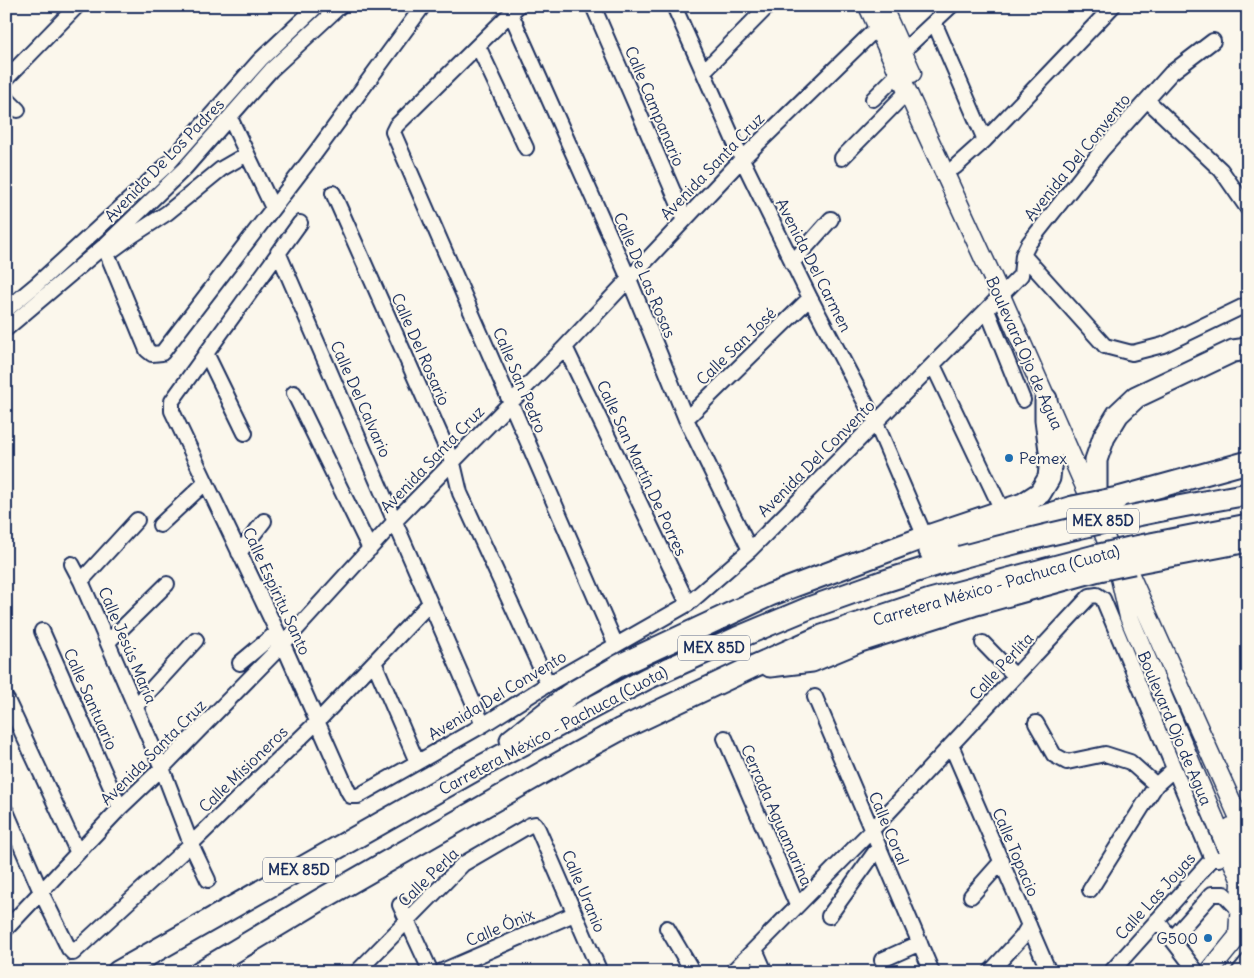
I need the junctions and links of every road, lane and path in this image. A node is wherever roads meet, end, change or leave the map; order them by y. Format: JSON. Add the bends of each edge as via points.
{"nodes":[{"id":1,"x":77,"y":6,"type":"edge"},
{"id":2,"x":317,"y":6,"type":"edge"},
{"id":3,"x":340,"y":6,"type":"edge"},
{"id":4,"x":423,"y":6,"type":"edge"},
{"id":5,"x":593,"y":6,"type":"edge"},
{"id":6,"x":674,"y":6,"type":"edge"},
{"id":7,"x":768,"y":6,"type":"edge"},
{"id":8,"x":868,"y":6,"type":"edge"},
{"id":9,"x":951,"y":6,"type":"edge"},
{"id":10,"x":1113,"y":6,"type":"edge"},
{"id":11,"x":514,"y":10,"type":"edge"},
{"id":12,"x":882,"y":17,"type":"edge"},
{"id":13,"x":934,"y":22,"type":"junction"},
{"id":14,"x":1213,"y":41,"type":"dead end"},
{"id":15,"x":478,"y":46,"type":"junction"},
{"id":16,"x":902,"y":52,"type":"junction"},
{"id":17,"x":704,"y":71,"type":"junction"},
{"id":18,"x":899,"y":73,"type":"junction"},
{"id":19,"x":6,"y":79,"type":"edge"},
{"id":20,"x":907,"y":92,"type":"junction"},
{"id":21,"x":6,"y":98,"type":"edge"},
{"id":22,"x":873,"y":99,"type":"dead end"},
{"id":23,"x":1147,"y":100,"type":"junction"},
{"id":24,"x":18,"y":110,"type":"dead end"},
{"id":25,"x":230,"y":118,"type":"junction"},
{"id":26,"x":985,"y":140,"type":"junction"},
{"id":27,"x":526,"y":148,"type":"dead end"},
{"id":28,"x":247,"y":154,"type":"junction"},
{"id":29,"x":842,"y":158,"type":"dead end"},
{"id":30,"x":742,"y":159,"type":"junction"},
{"id":31,"x":954,"y":167,"type":"junction"},
{"id":32,"x":333,"y":193,"type":"dead end"},
{"id":33,"x":273,"y":208,"type":"junction"},
{"id":34,"x":1248,"y":209,"type":"edge"},
{"id":35,"x":685,"y":219,"type":"junction"},
{"id":36,"x":831,"y":219,"type":"dead end"},
{"id":37,"x":300,"y":223,"type":"dead end"},
{"id":38,"x":106,"y":250,"type":"junction"},
{"id":39,"x":278,"y":252,"type":"junction"},
{"id":40,"x":1023,"y":254,"type":"junction"},
{"id":41,"x":792,"y":263,"type":"junction"},
{"id":42,"x":629,"y":279,"type":"junction"},
{"id":43,"x":1004,"y":291,"type":"junction"},
{"id":44,"x":810,"y":298,"type":"junction"},
{"id":45,"x":1248,"y":304,"type":"edge"},
{"id":46,"x":6,"y":310,"type":"edge"},
{"id":47,"x":987,"y":310,"type":"junction"},
{"id":48,"x":6,"y":329,"type":"edge"},
{"id":49,"x":565,"y":347,"type":"junction"},
{"id":50,"x":1248,"y":349,"type":"edge"},
{"id":51,"x":206,"y":353,"type":"junction"},
{"id":52,"x":933,"y":365,"type":"junction"},
{"id":53,"x":294,"y":393,"type":"dead end"},
{"id":54,"x":1046,"y":399,"type":"junction"},
{"id":55,"x":1023,"y":400,"type":"dead end"},
{"id":56,"x":511,"y":403,"type":"junction"},
{"id":57,"x":686,"y":419,"type":"junction"},
{"id":58,"x":876,"y":423,"type":"junction"},
{"id":59,"x":245,"y":433,"type":"dead end"},
{"id":60,"x":453,"y":462,"type":"junction"},
{"id":61,"x":1248,"y":462,"type":"edge"},
{"id":62,"x":206,"y":482,"type":"junction"},
{"id":63,"x":1248,"y":494,"type":"edge"},
{"id":64,"x":1096,"y":496,"type":"junction"},
{"id":65,"x":1002,"y":510,"type":"junction"},
{"id":66,"x":137,"y":520,"type":"dead end"},
{"id":67,"x":264,"y":521,"type":"dead end"},
{"id":68,"x":395,"y":521,"type":"junction"},
{"id":69,"x":160,"y":525,"type":"dead end"},
{"id":70,"x":1248,"y":525,"type":"edge"},
{"id":71,"x":926,"y":537,"type":"junction"},
{"id":72,"x":1248,"y":541,"type":"edge"},
{"id":73,"x":370,"y":549,"type":"junction"},
{"id":74,"x":750,"y":550,"type":"junction"},
{"id":75,"x":240,"y":552,"type":"junction"},
{"id":76,"x":1131,"y":555,"type":"junction"},
{"id":77,"x":72,"y":564,"type":"dead end"},
{"id":78,"x":81,"y":581,"type":"junction"},
{"id":79,"x":167,"y":584,"type":"dead end"},
{"id":80,"x":1136,"y":589,"type":"junction"},
{"id":81,"x":770,"y":595,"type":"junction"},
{"id":82,"x":430,"y":602,"type":"junction"},
{"id":83,"x":688,"y":604,"type":"junction"},
{"id":84,"x":42,"y":631,"type":"dead end"},
{"id":85,"x":280,"y":638,"type":"junction"},
{"id":86,"x":196,"y":640,"type":"dead end"},
{"id":87,"x":108,"y":642,"type":"junction"},
{"id":88,"x":983,"y":643,"type":"dead end"},
{"id":89,"x":616,"y":645,"type":"junction"},
{"id":90,"x":374,"y":662,"type":"junction"},
{"id":91,"x":240,"y":663,"type":"dead end"},
{"id":92,"x":1015,"y":676,"type":"junction"},
{"id":93,"x":548,"y":684,"type":"junction"},
{"id":94,"x":815,"y":697,"type":"dead end"},
{"id":95,"x":7,"y":700,"type":"edge"},
{"id":96,"x":135,"y":707,"type":"junction"},
{"id":97,"x":317,"y":722,"type":"junction"},
{"id":98,"x":1036,"y":723,"type":"dead end"},
{"id":99,"x":483,"y":725,"type":"junction"},
{"id":100,"x":725,"y":738,"type":"dead end"},
{"id":101,"x":951,"y":745,"type":"junction"},
{"id":102,"x":417,"y":762,"type":"junction"},
{"id":103,"x":480,"y":767,"type":"junction"},
{"id":104,"x":162,"y":768,"type":"junction"},
{"id":105,"x":1174,"y":769,"type":"junction"},
{"id":106,"x":1156,"y":785,"type":"junction"},
{"id":107,"x":351,"y":796,"type":"joint"},
{"id":108,"x":1240,"y":807,"type":"edge"},
{"id":109,"x":120,"y":808,"type":"junction"},
{"id":110,"x":6,"y":811,"type":"edge"},
{"id":111,"x":534,"y":824,"type":"joint"},
{"id":112,"x":871,"y":831,"type":"junction"},
{"id":113,"x":1248,"y":838,"type":"edge"},
{"id":114,"x":191,"y":844,"type":"junction"},
{"id":115,"x":878,"y":848,"type":"junction"},
{"id":116,"x":78,"y":853,"type":"junction"},
{"id":117,"x":1212,"y":859,"type":"junction"},
{"id":118,"x":1002,"y":861,"type":"junction"},
{"id":119,"x":1240,"y":864,"type":"edge"},
{"id":120,"x":208,"y":880,"type":"dead end"},
{"id":121,"x":1090,"y":890,"type":"dead end"},
{"id":122,"x":41,"y":892,"type":"junction"},
{"id":123,"x":971,"y":896,"type":"dead end"},
{"id":124,"x":400,"y":905,"type":"dead end"},
{"id":125,"x":798,"y":905,"type":"junction"},
{"id":126,"x":574,"y":914,"type":"junction"},
{"id":127,"x":829,"y":916,"type":"dead end"},
{"id":128,"x":1243,"y":916,"type":"edge"},
{"id":129,"x":1157,"y":920,"type":"junction"},
{"id":130,"x":407,"y":921,"type":"junction"},
{"id":131,"x":1029,"y":925,"type":"junction"},
{"id":132,"x":666,"y":928,"type":"dead end"},
{"id":133,"x":6,"y":929,"type":"edge"},
{"id":134,"x":1172,"y":939,"type":"junction"},
{"id":135,"x":920,"y":943,"type":"junction"},
{"id":136,"x":755,"y":949,"type":"junction"},
{"id":137,"x":882,"y":960,"type":"dead end"},
{"id":138,"x":1248,"y":963,"type":"edge"},
{"id":139,"x":991,"y":971,"type":"edge"},
{"id":140,"x":118,"y":972,"type":"edge"},
{"id":141,"x":200,"y":972,"type":"edge"},
{"id":142,"x":357,"y":972,"type":"edge"},
{"id":143,"x":431,"y":972,"type":"edge"},
{"id":144,"x":440,"y":972,"type":"edge"},
{"id":145,"x":600,"y":972,"type":"edge"},
{"id":146,"x":693,"y":972,"type":"edge"},
{"id":147,"x":732,"y":972,"type":"edge"},
{"id":148,"x":765,"y":972,"type":"edge"},
{"id":149,"x":932,"y":972,"type":"edge"},
{"id":150,"x":1049,"y":972,"type":"edge"},
{"id":151,"x":1111,"y":972,"type":"edge"},
{"id":152,"x":1197,"y":972,"type":"edge"},
{"id":153,"x":1209,"y":972,"type":"edge"},
{"id":154,"x":1224,"y":972,"type":"edge"},
{"id":155,"x":1241,"y":972,"type":"edge"}],
"edges":[{"from":1,"to":19,"type":"street"},
{"from":2,"to":46,"type":"street","name":"Avenida De Los Padres","via":[[260,60],[167,165]]},
{"from":3,"to":25,"type":"street","name":"Avenida De Los Padres","via":[[271,70]]},
{"from":4,"to":33,"type":"street"},
{"from":5,"to":35,"type":"street","name":"Calle Campanario"},
{"from":6,"to":17,"type":"street","name":"Avenida Del Carmen"},
{"from":7,"to":17,"type":"street"},
{"from":8,"to":12,"type":"main road","name":"Boulevard Ojo de Agua"},
{"from":9,"to":13,"type":"street"},
{"from":10,"to":26,"type":"street"},
{"from":11,"to":15,"type":"street"},
{"from":11,"to":42,"type":"street","name":"Calle De Las Rosas"},
{"from":12,"to":16,"type":"main road","name":"Boulevard Ojo de Agua"},
{"from":12,"to":18,"type":"main road","name":"Boulevard Ojo de Agua"},
{"from":12,"to":30,"type":"street","name":"Avenida Santa Cruz"},
{"from":13,"to":16,"type":"street"},
{"from":13,"to":26,"type":"street"},
{"from":14,"to":23,"type":"street","name":"Avenida Del Convento","via":[[1171,73]]},
{"from":15,"to":27,"type":"street"},
{"from":15,"to":56,"type":"street","name":"Calle San Pedro","via":[[393,132]]},
{"from":16,"to":31,"type":"main road","name":"Boulevard Ojo de Agua"},
{"from":17,"to":30,"type":"street","name":"Avenida Del Carmen"},
{"from":18,"to":20,"type":"main road","name":"Boulevard Ojo de Agua"},
{"from":18,"to":22,"type":"street"},
{"from":20,"to":29,"type":"street"},
{"from":20,"to":43,"type":"main road","name":"Boulevard Ojo de Agua"},
{"from":21,"to":24,"type":"street"},
{"from":23,"to":34,"type":"street","via":[[1221,170]]},
{"from":23,"to":40,"type":"street","name":"Avenida Del Convento","via":[[1102,150]]},
{"from":25,"to":28,"type":"street"},
{"from":25,"to":38,"type":"street","name":"Avenida De Los Padres"},
{"from":26,"to":31,"type":"street"},
{"from":28,"to":33,"type":"street"},
{"from":28,"to":38,"type":"street","via":[[221,169],[167,213]]},
{"from":30,"to":35,"type":"street","name":"Avenida Santa Cruz"},
{"from":30,"to":41,"type":"street","name":"Avenida Del Carmen"},
{"from":31,"to":43,"type":"main road","name":"Boulevard Ojo de Agua"},
{"from":32,"to":60,"type":"street","name":"Calle Del Rosario"},
{"from":33,"to":38,"type":"street","via":[[162,353],[152,354],[147,350]]},
{"from":35,"to":42,"type":"street","name":"Avenida Santa Cruz"},
{"from":36,"to":41,"type":"street"},
{"from":37,"to":39,"type":"street"},
{"from":38,"to":48,"type":"street","name":"Avenida De Los Padres"},
{"from":39,"to":51,"type":"street"},
{"from":39,"to":68,"type":"street","name":"Calle Del Calvario"},
{"from":40,"to":43,"type":"street","name":"Avenida Del Convento","via":[[1021,275]]},
{"from":40,"to":45,"type":"street","via":[[1105,346],[1132,353],[1162,345]]},
{"from":41,"to":44,"type":"street","name":"Avenida Del Carmen"},
{"from":42,"to":49,"type":"street","name":"Avenida Santa Cruz"},
{"from":42,"to":57,"type":"street","name":"Calle De Las Rosas"},
{"from":43,"to":47,"type":"street","name":"Avenida Del Convento"},
{"from":43,"to":54,"type":"main road","name":"Boulevard Ojo de Agua"},
{"from":43,"to":64,"type":"main road","name":"Boulevard Ojo de Agua"},
{"from":44,"to":57,"type":"street","name":"Calle San José"},
{"from":44,"to":58,"type":"street","name":"Avenida Del Carmen"},
{"from":47,"to":52,"type":"street","name":"Avenida Del Convento"},
{"from":47,"to":55,"type":"street"},
{"from":49,"to":56,"type":"street","name":"Avenida Santa Cruz"},
{"from":49,"to":83,"type":"street","name":"Calle San Martín De Porres"},
{"from":50,"to":64,"type":"highway","via":[[1233,351],[1136,397],[1118,414],[1104,437],[1096,460]]},
{"from":51,"to":59,"type":"street"},
{"from":51,"to":62,"type":"street","name":"Calle Espíritu Santo","via":[[172,402],[172,411]]},
{"from":52,"to":58,"type":"street","name":"Avenida Del Convento"},
{"from":52,"to":65,"type":"street"},
{"from":53,"to":73,"type":"street"},
{"from":54,"to":65,"type":"highway","via":[[1051,458],[1049,478],[1040,493],[1023,504]]},
{"from":54,"to":119,"type":"main road","name":"Boulevard Ojo de Agua","via":[[1119,573],[1129,617]]},
{"from":56,"to":60,"type":"street","name":"Avenida Santa Cruz"},
{"from":56,"to":89,"type":"street","name":"Calle San Pedro"},
{"from":57,"to":74,"type":"street","name":"Calle De Las Rosas"},
{"from":58,"to":71,"type":"street","name":"Avenida Del Carmen"},
{"from":58,"to":74,"type":"street","name":"Avenida Del Convento"},
{"from":60,"to":68,"type":"street","name":"Avenida Santa Cruz"},
{"from":60,"to":93,"type":"street","name":"Calle Del Rosario","via":[[460,493]]},
{"from":61,"to":81,"type":"highway","bridge":true,"via":[[1073,507],[809,588]]},
{"from":62,"to":69,"type":"street"},
{"from":62,"to":75,"type":"street","name":"Calle Espíritu Santo"},
{"from":63,"to":103,"type":"highway","name":"Carretera México - Pachuca (Cuota)","number":"MEX 85D","bridge":true,"via":[[1046,534],[882,582],[818,605],[648,678]]},
{"from":64,"to":80,"type":"main road","name":"Boulevard Ojo de Agua"},
{"from":65,"to":71,"type":"highway"},
{"from":66,"to":78,"type":"street"},
{"from":67,"to":75,"type":"street"},
{"from":68,"to":73,"type":"street","name":"Avenida Santa Cruz"},
{"from":68,"to":82,"type":"street","name":"Calle Del Calvario"},
{"from":70,"to":76,"type":"highway","name":"Carretera México - Pachuca (Cuota)","number":"MEX 85D"},
{"from":71,"to":81,"type":"highway"},
{"from":72,"to":76,"type":"highway"},
{"from":73,"to":85,"type":"street","name":"Avenida Santa Cruz"},
{"from":74,"to":83,"type":"street","name":"Avenida Del Convento"},
{"from":75,"to":85,"type":"street","name":"Calle Espíritu Santo"},
{"from":76,"to":141,"type":"highway","name":"Carretera México - Pachuca (Cuota)","number":"MEX 85D","bridge":true,"via":[[930,600],[822,636],[750,668],[620,729],[328,895]]},
{"from":77,"to":78,"type":"street","name":"Calle Jesús María"},
{"from":78,"to":87,"type":"street","name":"Calle Jesús María"},
{"from":79,"to":87,"type":"street"},
{"from":80,"to":108,"type":"main road","name":"Boulevard Ojo de Agua"},
{"from":80,"to":119,"type":"main road","via":[[1138,615]]},
{"from":81,"to":103,"type":"highway","via":[[620,665],[570,694]]},
{"from":82,"to":90,"type":"street","name":"Calle Misioneros"},
{"from":82,"to":99,"type":"street","name":"Calle Del Calvario"},
{"from":83,"to":89,"type":"street","name":"Avenida Del Convento"},
{"from":84,"to":109,"type":"street","name":"Calle Santuario"},
{"from":85,"to":91,"type":"street"},
{"from":85,"to":97,"type":"street","name":"Calle Espíritu Santo"},
{"from":85,"to":104,"type":"street","name":"Avenida Santa Cruz"},
{"from":86,"to":96,"type":"street"},
{"from":87,"to":96,"type":"street","name":"Calle Jesús María"},
{"from":88,"to":92,"type":"street"},
{"from":89,"to":93,"type":"street","name":"Avenida Del Convento"},
{"from":90,"to":97,"type":"street","name":"Calle Misioneros"},
{"from":90,"to":102,"type":"street"},
{"from":92,"to":101,"type":"street","name":"Calle Perlita"},
{"from":92,"to":105,"type":"street","name":"Calle Perlita","via":[[1090,596],[1097,595],[1103,599]]},
{"from":93,"to":99,"type":"street","name":"Avenida Del Convento"},
{"from":94,"to":112,"type":"street","name":"Calle Coral"},
{"from":95,"to":116,"type":"street"},
{"from":96,"to":104,"type":"street","name":"Calle Jesús María"},
{"from":97,"to":107,"type":"street","name":"Calle Espíritu Santo"},
{"from":97,"to":114,"type":"street","name":"Calle Misioneros"},
{"from":98,"to":106,"type":"street","via":[[1054,755],[1067,762],[1104,754],[1130,762]]},
{"from":99,"to":102,"type":"street","name":"Avenida Del Convento"},
{"from":100,"to":125,"type":"street","name":"Cerrada Aguamarina"},
{"from":101,"to":112,"type":"street","name":"Calle Perlita"},
{"from":101,"to":118,"type":"street","name":"Calle Topacio"},
{"from":102,"to":107,"type":"street","name":"Avenida Del Convento","via":[[358,796]]},
{"from":103,"to":140,"type":"highway","name":"Carretera México - Pachuca (Cuota)","number":"MEX 85D"},
{"from":104,"to":109,"type":"street","name":"Avenida Santa Cruz"},
{"from":104,"to":114,"type":"street","name":"Calle Jesús María"},
{"from":105,"to":106,"type":"street"},
{"from":105,"to":117,"type":"street","name":"Calle Perlita"},
{"from":106,"to":121,"type":"street"},
{"from":108,"to":113,"type":"main road","name":"Boulevard Ojo de Agua"},
{"from":109,"to":116,"type":"street","name":"Avenida Santa Cruz"},
{"from":110,"to":122,"type":"street"},
{"from":111,"to":126,"type":"street","name":"Calle Uranio"},
{"from":111,"to":130,"type":"street","name":"Calle Perla","via":[[463,864]]},
{"from":112,"to":115,"type":"street","name":"Calle Coral"},
{"from":112,"to":125,"type":"street","name":"Calle Perlita"},
{"from":114,"to":120,"type":"street","name":"Calle Jesús María"},
{"from":114,"to":122,"type":"street","name":"Calle Misioneros","via":[[73,953]]},
{"from":115,"to":127,"type":"street"},
{"from":115,"to":135,"type":"street","name":"Calle Coral"},
{"from":116,"to":122,"type":"street","name":"Avenida Santa Cruz"},
{"from":117,"to":119,"type":"street","name":"Calle Las Joyas"},
{"from":117,"to":129,"type":"street","name":"Calle Las Joyas"},
{"from":118,"to":123,"type":"street"},
{"from":118,"to":131,"type":"street","name":"Calle Topacio"},
{"from":119,"to":128,"type":"main road","name":"Boulevard Ojo de Agua"},
{"from":122,"to":133,"type":"street","name":"Avenida Santa Cruz"},
{"from":124,"to":130,"type":"street"},
{"from":125,"to":136,"type":"street","name":"Calle Perlita"},
{"from":126,"to":144,"type":"street","name":"Calle Ónix"},
{"from":126,"to":145,"type":"street","name":"Calle Uranio"},
{"from":128,"to":134,"type":"street","via":[[1224,894],[1212,894]]},
{"from":128,"to":153,"type":"main road"},
{"from":128,"to":154,"type":"main road"},
{"from":129,"to":134,"type":"street"},
{"from":129,"to":151,"type":"street","name":"Calle Las Joyas"},
{"from":130,"to":142,"type":"street","name":"Calle Perla"},
{"from":130,"to":143,"type":"street"},
{"from":131,"to":139,"type":"street"},
{"from":131,"to":150,"type":"street","name":"Calle Topacio"},
{"from":132,"to":146,"type":"street"},
{"from":134,"to":152,"type":"street"},
{"from":135,"to":137,"type":"street"},
{"from":135,"to":149,"type":"street","name":"Calle Coral"},
{"from":136,"to":147,"type":"street","name":"Calle Perlita"},
{"from":136,"to":148,"type":"street"},
{"from":138,"to":155,"type":"street"}]}
